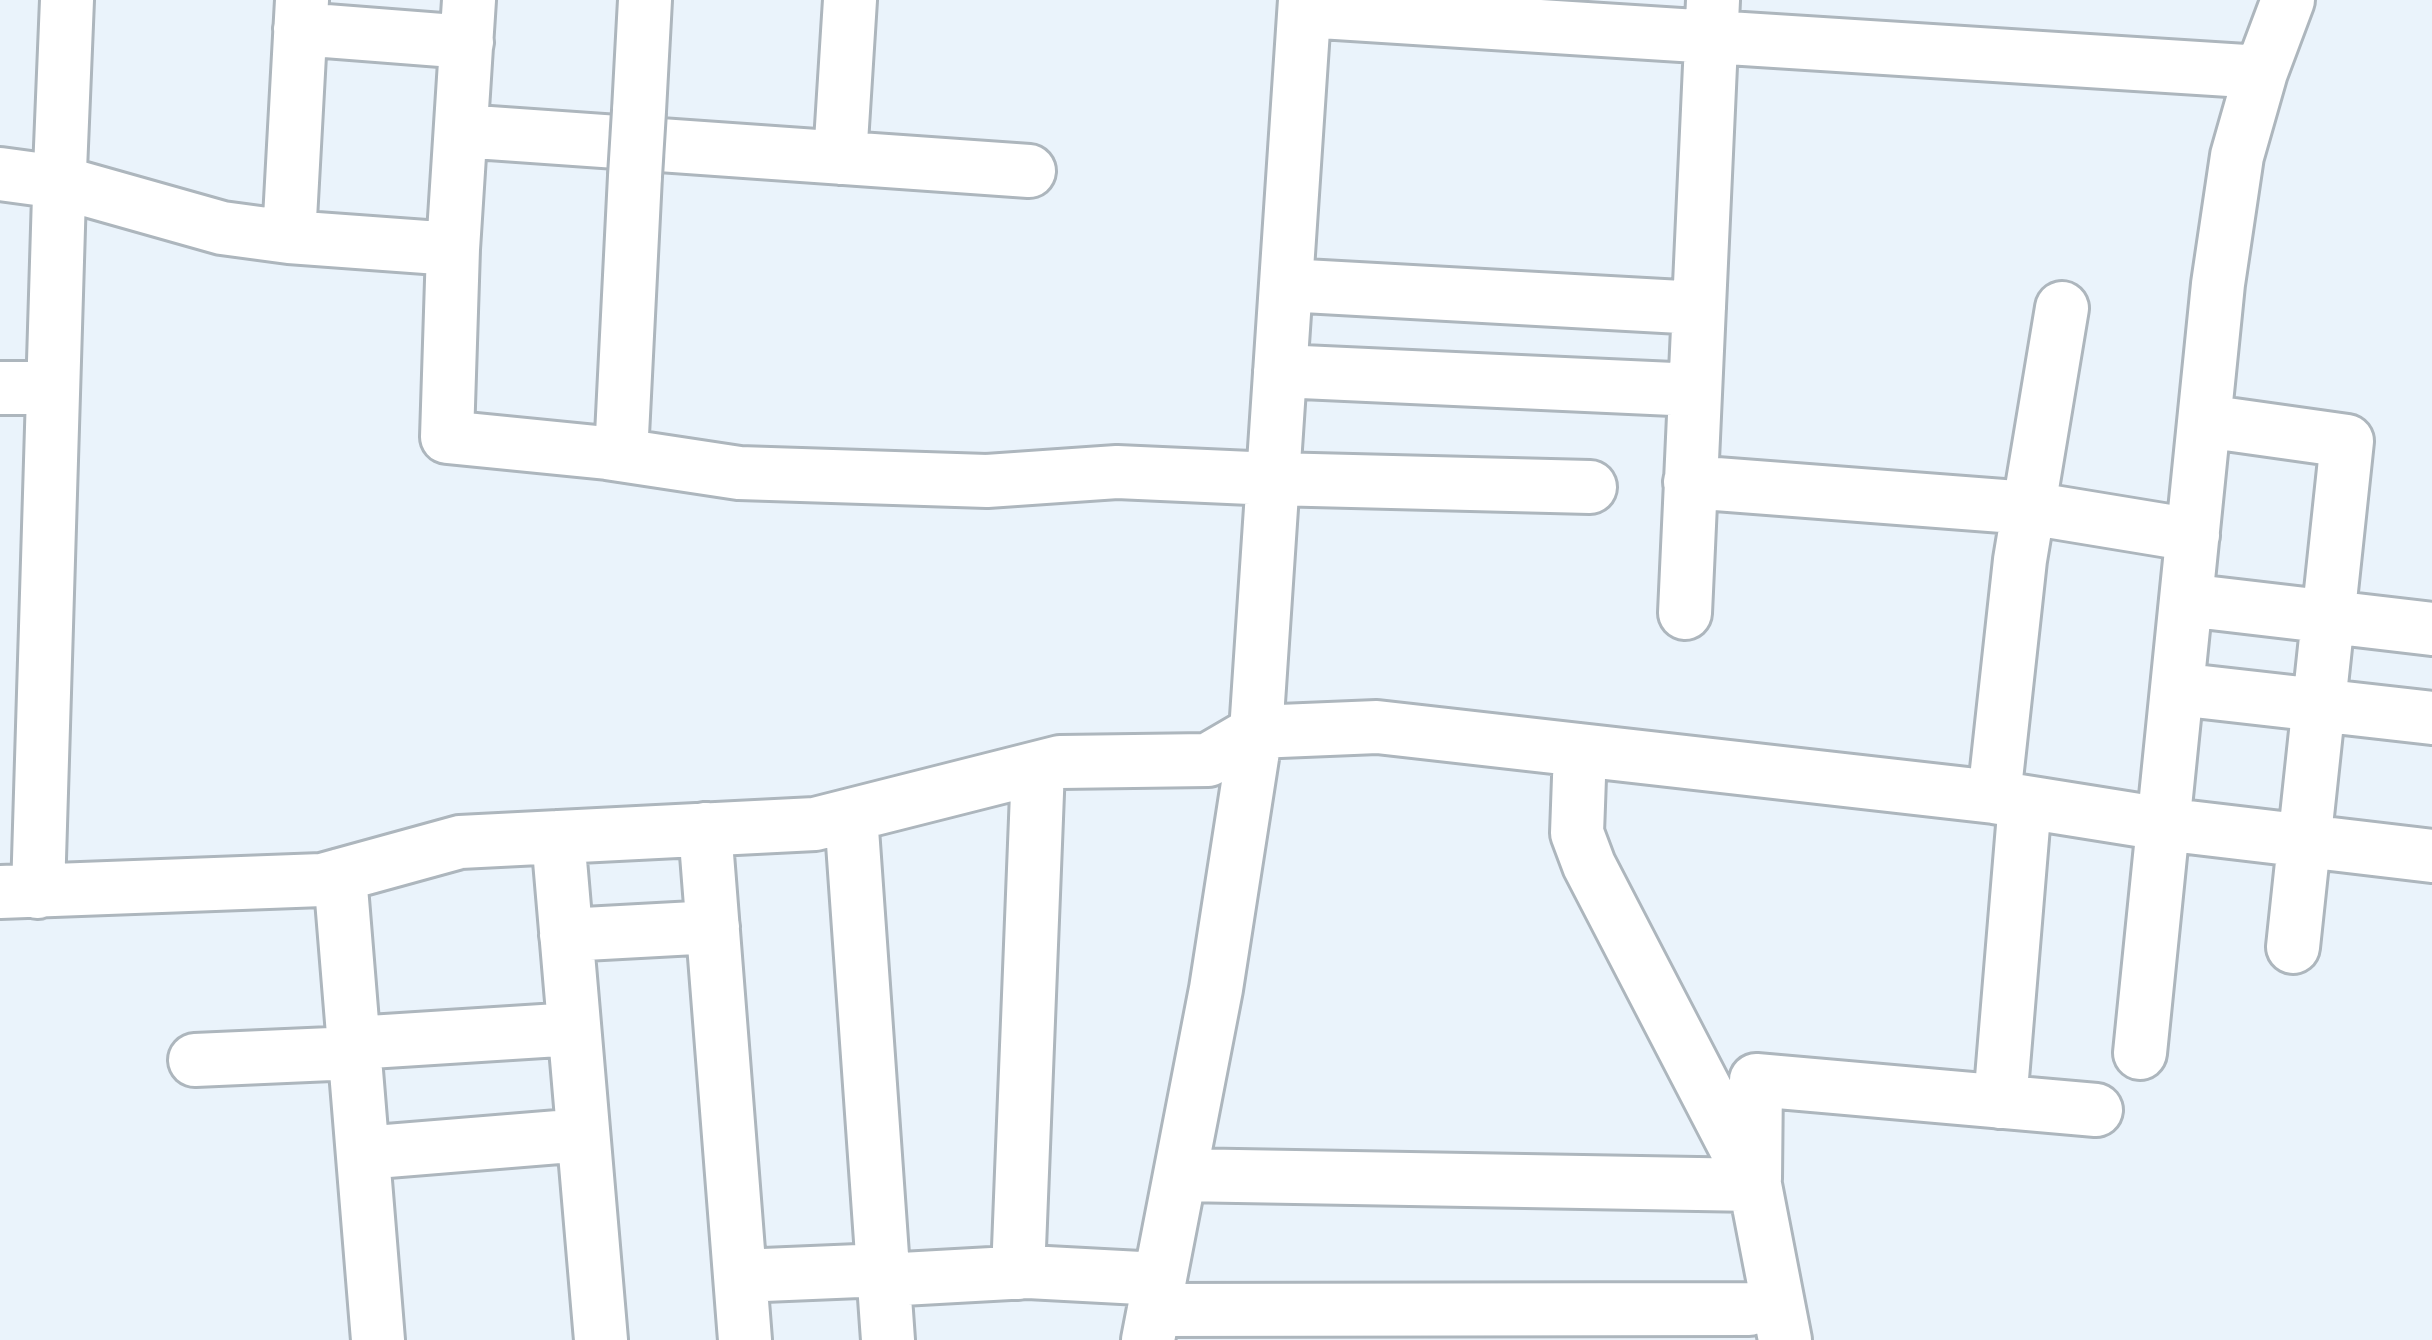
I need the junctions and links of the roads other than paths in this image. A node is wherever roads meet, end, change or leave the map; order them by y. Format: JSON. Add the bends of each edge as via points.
{"nodes":[{"id":1,"x":68,"y":0,"type":"edge"},
{"id":2,"x":644,"y":0,"type":"edge"},
{"id":3,"x":850,"y":0,"type":"edge"},
{"id":4,"x":2288,"y":0,"type":"edge"},
{"id":5,"x":1305,"y":5,"type":"edge"},
{"id":6,"x":301,"y":15,"type":"edge"},
{"id":7,"x":1712,"y":18,"type":"edge"},
{"id":8,"x":468,"y":21,"type":"edge"},
{"id":9,"x":2262,"y":72,"type":"junction"},
{"id":10,"x":461,"y":131,"type":"junction"},
{"id":11,"x":840,"y":158,"type":"junction"},
{"id":12,"x":1029,"y":171,"type":"dead end"},
{"id":13,"x":0,"y":174,"type":"edge"},
{"id":14,"x":59,"y":182,"type":"junction"},
{"id":15,"x":290,"y":237,"type":"junction"},
{"id":16,"x":453,"y":250,"type":"junction"},
{"id":17,"x":1286,"y":286,"type":"junction"},
{"id":18,"x":1699,"y":308,"type":"junction"},
{"id":19,"x":2062,"y":308,"type":"dead end"},
{"id":20,"x":1280,"y":371,"type":"junction"},
{"id":21,"x":0,"y":388,"type":"edge"},
{"id":22,"x":53,"y":388,"type":"junction"},
{"id":23,"x":1695,"y":390,"type":"junction"},
{"id":24,"x":2204,"y":421,"type":"junction"},
{"id":25,"x":621,"y":455,"type":"junction"},
{"id":26,"x":1273,"y":479,"type":"junction"},
{"id":27,"x":1690,"y":482,"type":"junction"},
{"id":28,"x":1590,"y":487,"type":"dead end"},
{"id":29,"x":2029,"y":508,"type":"junction"},
{"id":30,"x":2193,"y":534,"type":"junction"},
{"id":31,"x":2186,"y":600,"type":"junction"},
{"id":32,"x":1685,"y":613,"type":"dead end"},
{"id":33,"x":2328,"y":616,"type":"junction"},
{"id":34,"x":2432,"y":629,"type":"edge"},
{"id":35,"x":2177,"y":689,"type":"junction"},
{"id":36,"x":2318,"y":705,"type":"junction"},
{"id":37,"x":2432,"y":718,"type":"edge"},
{"id":38,"x":1256,"y":732,"type":"junction"},
{"id":39,"x":1580,"y":750,"type":"junction"},
{"id":40,"x":1038,"y":768,"type":"junction"},
{"id":41,"x":2010,"y":799,"type":"junction"},
{"id":42,"x":850,"y":815,"type":"junction"},
{"id":43,"x":2163,"y":824,"type":"junction"},
{"id":44,"x":705,"y":830,"type":"junction"},
{"id":45,"x":558,"y":837,"type":"junction"},
{"id":46,"x":2304,"y":841,"type":"junction"},
{"id":47,"x":2432,"y":856,"type":"edge"},
{"id":48,"x":340,"y":875,"type":"junction"},
{"id":49,"x":19,"y":892,"type":"edge"},
{"id":50,"x":713,"y":928,"type":"junction"},
{"id":51,"x":566,"y":934,"type":"junction"},
{"id":52,"x":2292,"y":947,"type":"dead end"},
{"id":53,"x":574,"y":1029,"type":"junction"},
{"id":54,"x":354,"y":1048,"type":"junction"},
{"id":55,"x":2140,"y":1053,"type":"dead end"},
{"id":56,"x":196,"y":1060,"type":"dead end"},
{"id":57,"x":2000,"y":1102,"type":"junction"},
{"id":58,"x":2096,"y":1110,"type":"dead end"},
{"id":59,"x":583,"y":1136,"type":"junction"},
{"id":60,"x":363,"y":1153,"type":"junction"},
{"id":61,"x":1180,"y":1175,"type":"junction"},
{"id":62,"x":1755,"y":1185,"type":"junction"},
{"id":63,"x":1018,"y":1273,"type":"junction"},
{"id":64,"x":884,"y":1275,"type":"junction"},
{"id":65,"x":740,"y":1276,"type":"junction"},
{"id":66,"x":1154,"y":1310,"type":"edge"},
{"id":67,"x":1760,"y":1330,"type":"edge"},
{"id":68,"x":378,"y":1340,"type":"edge"},
{"id":69,"x":601,"y":1340,"type":"edge"},
{"id":70,"x":745,"y":1340,"type":"edge"},
{"id":71,"x":888,"y":1340,"type":"edge"}],
"edges":[{"from":1,"to":14,"type":"street"},
{"from":2,"to":25,"type":"street","bridge":true},
{"from":3,"to":11,"type":"street"},
{"from":4,"to":9,"type":"street"},
{"from":5,"to":7,"type":"street"},
{"from":5,"to":17,"type":"street"},
{"from":6,"to":8,"type":"street"},
{"from":6,"to":15,"type":"street"},
{"from":7,"to":9,"type":"street"},
{"from":7,"to":18,"type":"street"},
{"from":8,"to":10,"type":"street"},
{"from":9,"to":24,"type":"street","via":[[2238,156]]},
{"from":10,"to":11,"type":"street"},
{"from":10,"to":16,"type":"street"},
{"from":11,"to":12,"type":"street"},
{"from":13,"to":14,"type":"street"},
{"from":14,"to":15,"type":"street","via":[[222,228]]},
{"from":14,"to":22,"type":"street"},
{"from":15,"to":16,"type":"street"},
{"from":16,"to":25,"type":"street","via":[[448,436]]},
{"from":17,"to":18,"type":"street"},
{"from":17,"to":20,"type":"street"},
{"from":18,"to":23,"type":"street"},
{"from":19,"to":29,"type":"street"},
{"from":20,"to":23,"type":"street"},
{"from":20,"to":26,"type":"street"},
{"from":21,"to":22,"type":"street"},
{"from":22,"to":49,"type":"street"},
{"from":23,"to":27,"type":"street"},
{"from":24,"to":30,"type":"street"},
{"from":24,"to":33,"type":"street","via":[[2346,441]]},
{"from":25,"to":26,"type":"street","via":[[758,474],[988,481],[1117,472]]},
{"from":26,"to":28,"type":"street"},
{"from":26,"to":38,"type":"street"},
{"from":27,"to":29,"type":"street"},
{"from":27,"to":32,"type":"street"},
{"from":29,"to":30,"type":"street"},
{"from":29,"to":41,"type":"street","via":[[2020,560]]},
{"from":30,"to":31,"type":"street"},
{"from":31,"to":33,"type":"street"},
{"from":31,"to":35,"type":"street"},
{"from":33,"to":34,"type":"street"},
{"from":33,"to":36,"type":"street"},
{"from":35,"to":36,"type":"street"},
{"from":35,"to":43,"type":"street"},
{"from":36,"to":37,"type":"street"},
{"from":36,"to":46,"type":"street"},
{"from":38,"to":39,"type":"street","via":[[1377,727]]},
{"from":38,"to":40,"type":"street","via":[[1208,760]]},
{"from":38,"to":61,"type":"street"},
{"from":39,"to":41,"type":"street"},
{"from":39,"to":62,"type":"street","via":[[1577,833],[1589,866]]},
{"from":40,"to":42,"type":"street"},
{"from":40,"to":63,"type":"street"},
{"from":41,"to":43,"type":"street"},
{"from":41,"to":57,"type":"street"},
{"from":42,"to":44,"type":"street","via":[[816,824]]},
{"from":42,"to":64,"type":"street"},
{"from":43,"to":46,"type":"street"},
{"from":43,"to":55,"type":"street"},
{"from":44,"to":45,"type":"street"},
{"from":44,"to":50,"type":"street"},
{"from":45,"to":48,"type":"street","via":[[460,842]]},
{"from":45,"to":51,"type":"street"},
{"from":46,"to":47,"type":"street"},
{"from":46,"to":52,"type":"street"},
{"from":48,"to":49,"type":"street"},
{"from":48,"to":54,"type":"street"},
{"from":50,"to":51,"type":"street"},
{"from":50,"to":65,"type":"street"},
{"from":51,"to":53,"type":"street"},
{"from":53,"to":54,"type":"street"},
{"from":53,"to":59,"type":"street"},
{"from":54,"to":56,"type":"street"},
{"from":54,"to":60,"type":"street"},
{"from":57,"to":58,"type":"street"},
{"from":57,"to":62,"type":"street","via":[[1756,1080]]},
{"from":59,"to":60,"type":"street"},
{"from":59,"to":69,"type":"street"},
{"from":60,"to":68,"type":"street"},
{"from":61,"to":62,"type":"street"},
{"from":61,"to":66,"type":"street"},
{"from":62,"to":67,"type":"street"},
{"from":63,"to":64,"type":"street"},
{"from":63,"to":66,"type":"street"},
{"from":64,"to":65,"type":"street"},
{"from":64,"to":71,"type":"street"},
{"from":65,"to":70,"type":"street"},
{"from":66,"to":67,"type":"street"}]}
